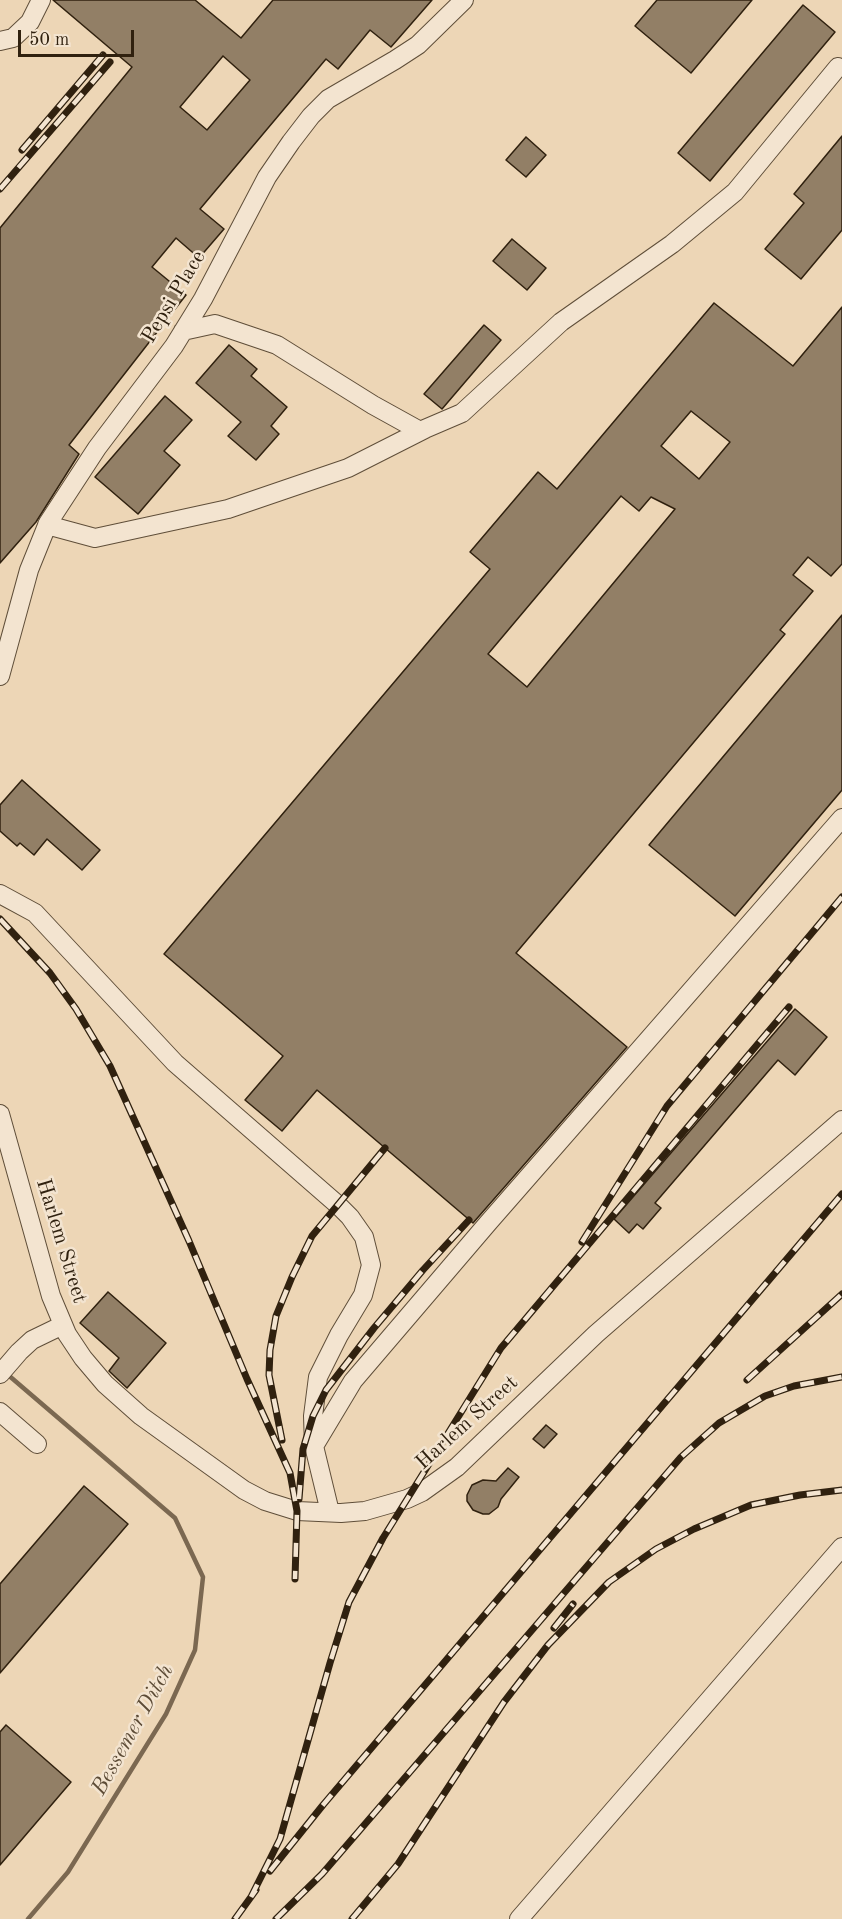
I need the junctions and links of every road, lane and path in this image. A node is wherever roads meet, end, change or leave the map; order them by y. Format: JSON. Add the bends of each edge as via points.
{"nodes":[{"id":1,"x":41,"y":0,"type":"edge"},
{"id":2,"x":464,"y":0,"type":"edge"},
{"id":3,"x":6,"y":39,"type":"edge"},
{"id":4,"x":0,"y":52,"type":"edge"},
{"id":5,"x":838,"y":67,"type":"dead end"},
{"id":6,"x":183,"y":331,"type":"junction"},
{"id":7,"x":425,"y":429,"type":"junction"},
{"id":8,"x":47,"y":525,"type":"junction"},
{"id":9,"x":0,"y":676,"type":"edge"},
{"id":10,"x":839,"y":828,"type":"edge"},
{"id":11,"x":0,"y":894,"type":"edge"},
{"id":12,"x":0,"y":1114,"type":"edge"},
{"id":13,"x":842,"y":1120,"type":"edge"},
{"id":14,"x":63,"y":1324,"type":"junction"},
{"id":15,"x":0,"y":1374,"type":"edge"},
{"id":16,"x":0,"y":1412,"type":"edge"},
{"id":17,"x":37,"y":1444,"type":"dead end"},
{"id":18,"x":314,"y":1446,"type":"junction"},
{"id":19,"x":330,"y":1512,"type":"junction"},
{"id":20,"x":842,"y":1547,"type":"edge"},
{"id":21,"x":519,"y":1919,"type":"edge"}],
"edges":[{"from":1,"to":3,"type":"lane","via":[[30,22]]},
{"from":2,"to":6,"type":"lane","name":"Pepsi Place","via":[[418,45],[328,99],[310,116],[267,177]]},
{"from":3,"to":4,"type":"lane"},
{"from":5,"to":7,"type":"lane","via":[[735,192],[672,244],[561,322],[462,413]]},
{"from":6,"to":7,"type":"lane","via":[[215,324],[277,345],[373,405],[420,431]]},
{"from":6,"to":8,"type":"lane","name":"Pepsi Place","via":[[97,448]]},
{"from":7,"to":8,"type":"lane","via":[[348,468],[228,508],[95,538]]},
{"from":8,"to":9,"type":"lane","name":"Pepsi Place","via":[[29,570]]},
{"from":10,"to":18,"type":"lane","via":[[353,1381]]},
{"from":11,"to":18,"type":"lane","via":[[35,913],[175,1063],[338,1205],[364,1237],[371,1265],[363,1295],[318,1377]]},
{"from":12,"to":14,"type":"lane","name":"Harlem Street","via":[[51,1296]]},
{"from":13,"to":19,"type":"lane","name":"Harlem Street","via":[[596,1334],[457,1467],[407,1499],[365,1511]]},
{"from":14,"to":15,"type":"lane","via":[[32,1340]]},
{"from":14,"to":19,"type":"lane","name":"Harlem Street","via":[[83,1358],[105,1384],[141,1416],[244,1490],[297,1511]]},
{"from":16,"to":17,"type":"lane"},
{"from":18,"to":19,"type":"lane"},
{"from":20,"to":21,"type":"lane"}]}
